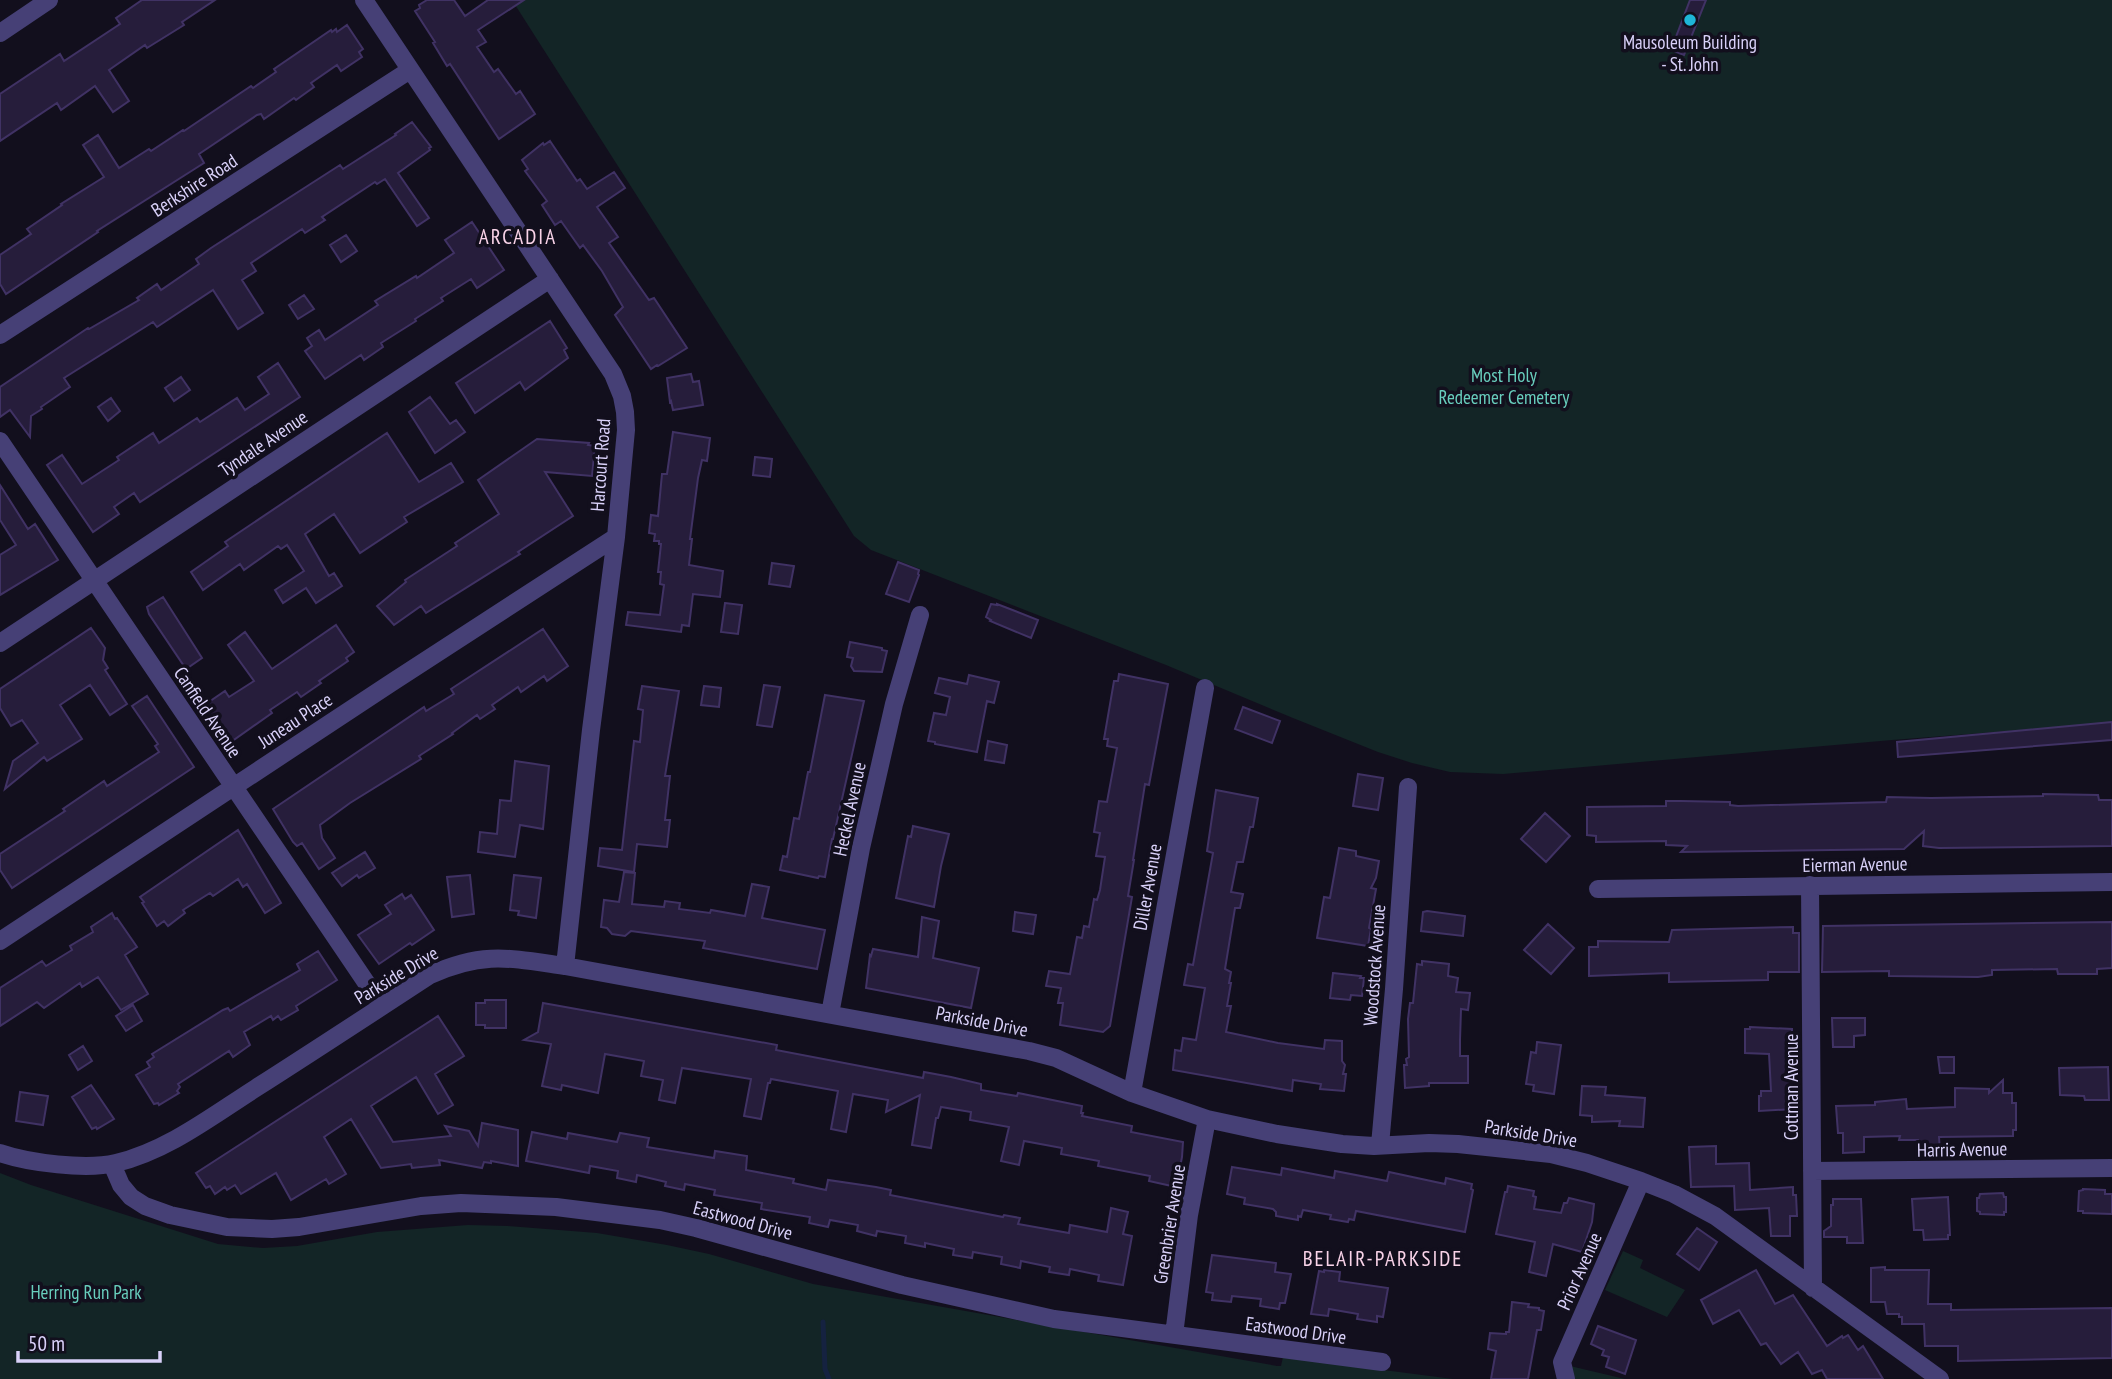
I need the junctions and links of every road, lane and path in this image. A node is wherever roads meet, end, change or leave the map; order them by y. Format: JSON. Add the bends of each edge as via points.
{"nodes":[{"id":1,"x":49,"y":0,"type":"edge"},
{"id":2,"x":364,"y":0,"type":"edge"},
{"id":3,"x":0,"y":33,"type":"edge"},
{"id":4,"x":410,"y":70,"type":"junction"},
{"id":5,"x":550,"y":279,"type":"junction"},
{"id":6,"x":0,"y":335,"type":"edge"},
{"id":7,"x":0,"y":440,"type":"edge"},
{"id":8,"x":616,"y":537,"type":"junction"},
{"id":9,"x":94,"y":580,"type":"junction"},
{"id":10,"x":920,"y":615,"type":"dead end"},
{"id":11,"x":0,"y":643,"type":"edge"},
{"id":12,"x":1205,"y":688,"type":"dead end"},
{"id":13,"x":233,"y":786,"type":"junction"},
{"id":14,"x":1408,"y":788,"type":"dead end"},
{"id":15,"x":2112,"y":882,"type":"edge"},
{"id":16,"x":1810,"y":886,"type":"junction"},
{"id":17,"x":1598,"y":890,"type":"dead end"},
{"id":18,"x":0,"y":941,"type":"edge"},
{"id":19,"x":565,"y":966,"type":"junction"},
{"id":20,"x":382,"y":1006,"type":"junction"},
{"id":21,"x":830,"y":1014,"type":"junction"},
{"id":22,"x":1132,"y":1093,"type":"junction"},
{"id":23,"x":1207,"y":1119,"type":"junction"},
{"id":24,"x":1380,"y":1145,"type":"junction"},
{"id":25,"x":0,"y":1153,"type":"edge"},
{"id":26,"x":112,"y":1164,"type":"junction"},
{"id":27,"x":2112,"y":1168,"type":"edge"},
{"id":28,"x":1812,"y":1171,"type":"junction"},
{"id":29,"x":1641,"y":1181,"type":"junction"},
{"id":30,"x":1813,"y":1288,"type":"junction"},
{"id":31,"x":1174,"y":1335,"type":"junction"},
{"id":32,"x":1381,"y":1362,"type":"dead end"},
{"id":33,"x":1566,"y":1379,"type":"edge"},
{"id":34,"x":1940,"y":1379,"type":"edge"}],
"edges":[{"from":1,"to":3,"type":"street"},
{"from":2,"to":4,"type":"street","name":"Harcourt Road"},
{"from":4,"to":5,"type":"street","name":"Harcourt Road"},
{"from":4,"to":6,"type":"street","name":"Berkshire Road"},
{"from":5,"to":8,"type":"street","name":"Harcourt Road","via":[[613,374],[622,396],[626,430]]},
{"from":5,"to":9,"type":"street","name":"Tyndale Avenue"},
{"from":7,"to":9,"type":"street","name":"Canfield Avenue"},
{"from":8,"to":13,"type":"street","name":"Juneau Place"},
{"from":8,"to":19,"type":"street","name":"Harcourt Road"},
{"from":9,"to":11,"type":"street","name":"Tyndale Avenue"},
{"from":9,"to":13,"type":"street","name":"Canfield Avenue"},
{"from":10,"to":21,"type":"street","name":"Heckel Avenue","via":[[861,848]]},
{"from":12,"to":22,"type":"street","name":"Diller Avenue"},
{"from":13,"to":18,"type":"street","name":"Juneau Place"},
{"from":13,"to":20,"type":"street","name":"Canfield Avenue"},
{"from":14,"to":24,"type":"street","name":"Woodstock Avenue"},
{"from":15,"to":16,"type":"street","name":"Eierman Avenue"},
{"from":16,"to":17,"type":"street","name":"Eierman Avenue"},
{"from":16,"to":28,"type":"street","name":"Cottman Avenue"},
{"from":19,"to":20,"type":"street","name":"Parkside Drive","via":[[503,957],[476,959],[430,975]]},
{"from":19,"to":21,"type":"street","name":"Parkside Drive"},
{"from":20,"to":26,"type":"street","name":"Parkside Drive","via":[[188,1132],[141,1156]]},
{"from":21,"to":22,"type":"street","name":"Parkside Drive","via":[[1056,1058]]},
{"from":22,"to":23,"type":"street","name":"Parkside Drive"},
{"from":23,"to":24,"type":"street","name":"Parkside Drive","via":[[1308,1140]]},
{"from":23,"to":31,"type":"street","name":"Greenbrier Avenue"},
{"from":24,"to":29,"type":"street","name":"Parkside Drive","via":[[1429,1143],[1551,1154]]},
{"from":25,"to":26,"type":"street","name":"Parkside Drive","via":[[65,1165]]},
{"from":26,"to":31,"type":"street","name":"Eastwood Drive","via":[[121,1185],[145,1206],[227,1227],[299,1227],[461,1203],[556,1207],[660,1220],[1054,1319]]},
{"from":27,"to":28,"type":"street","name":"Harris Avenue"},
{"from":28,"to":30,"type":"street","name":"Cottman Avenue"},
{"from":29,"to":30,"type":"street","name":"Parkside Drive","via":[[1715,1216]]},
{"from":29,"to":33,"type":"street","name":"Prior Avenue","via":[[1562,1362]]},
{"from":30,"to":34,"type":"street","name":"Parkside Drive"},
{"from":31,"to":32,"type":"street","name":"Eastwood Drive"}]}
